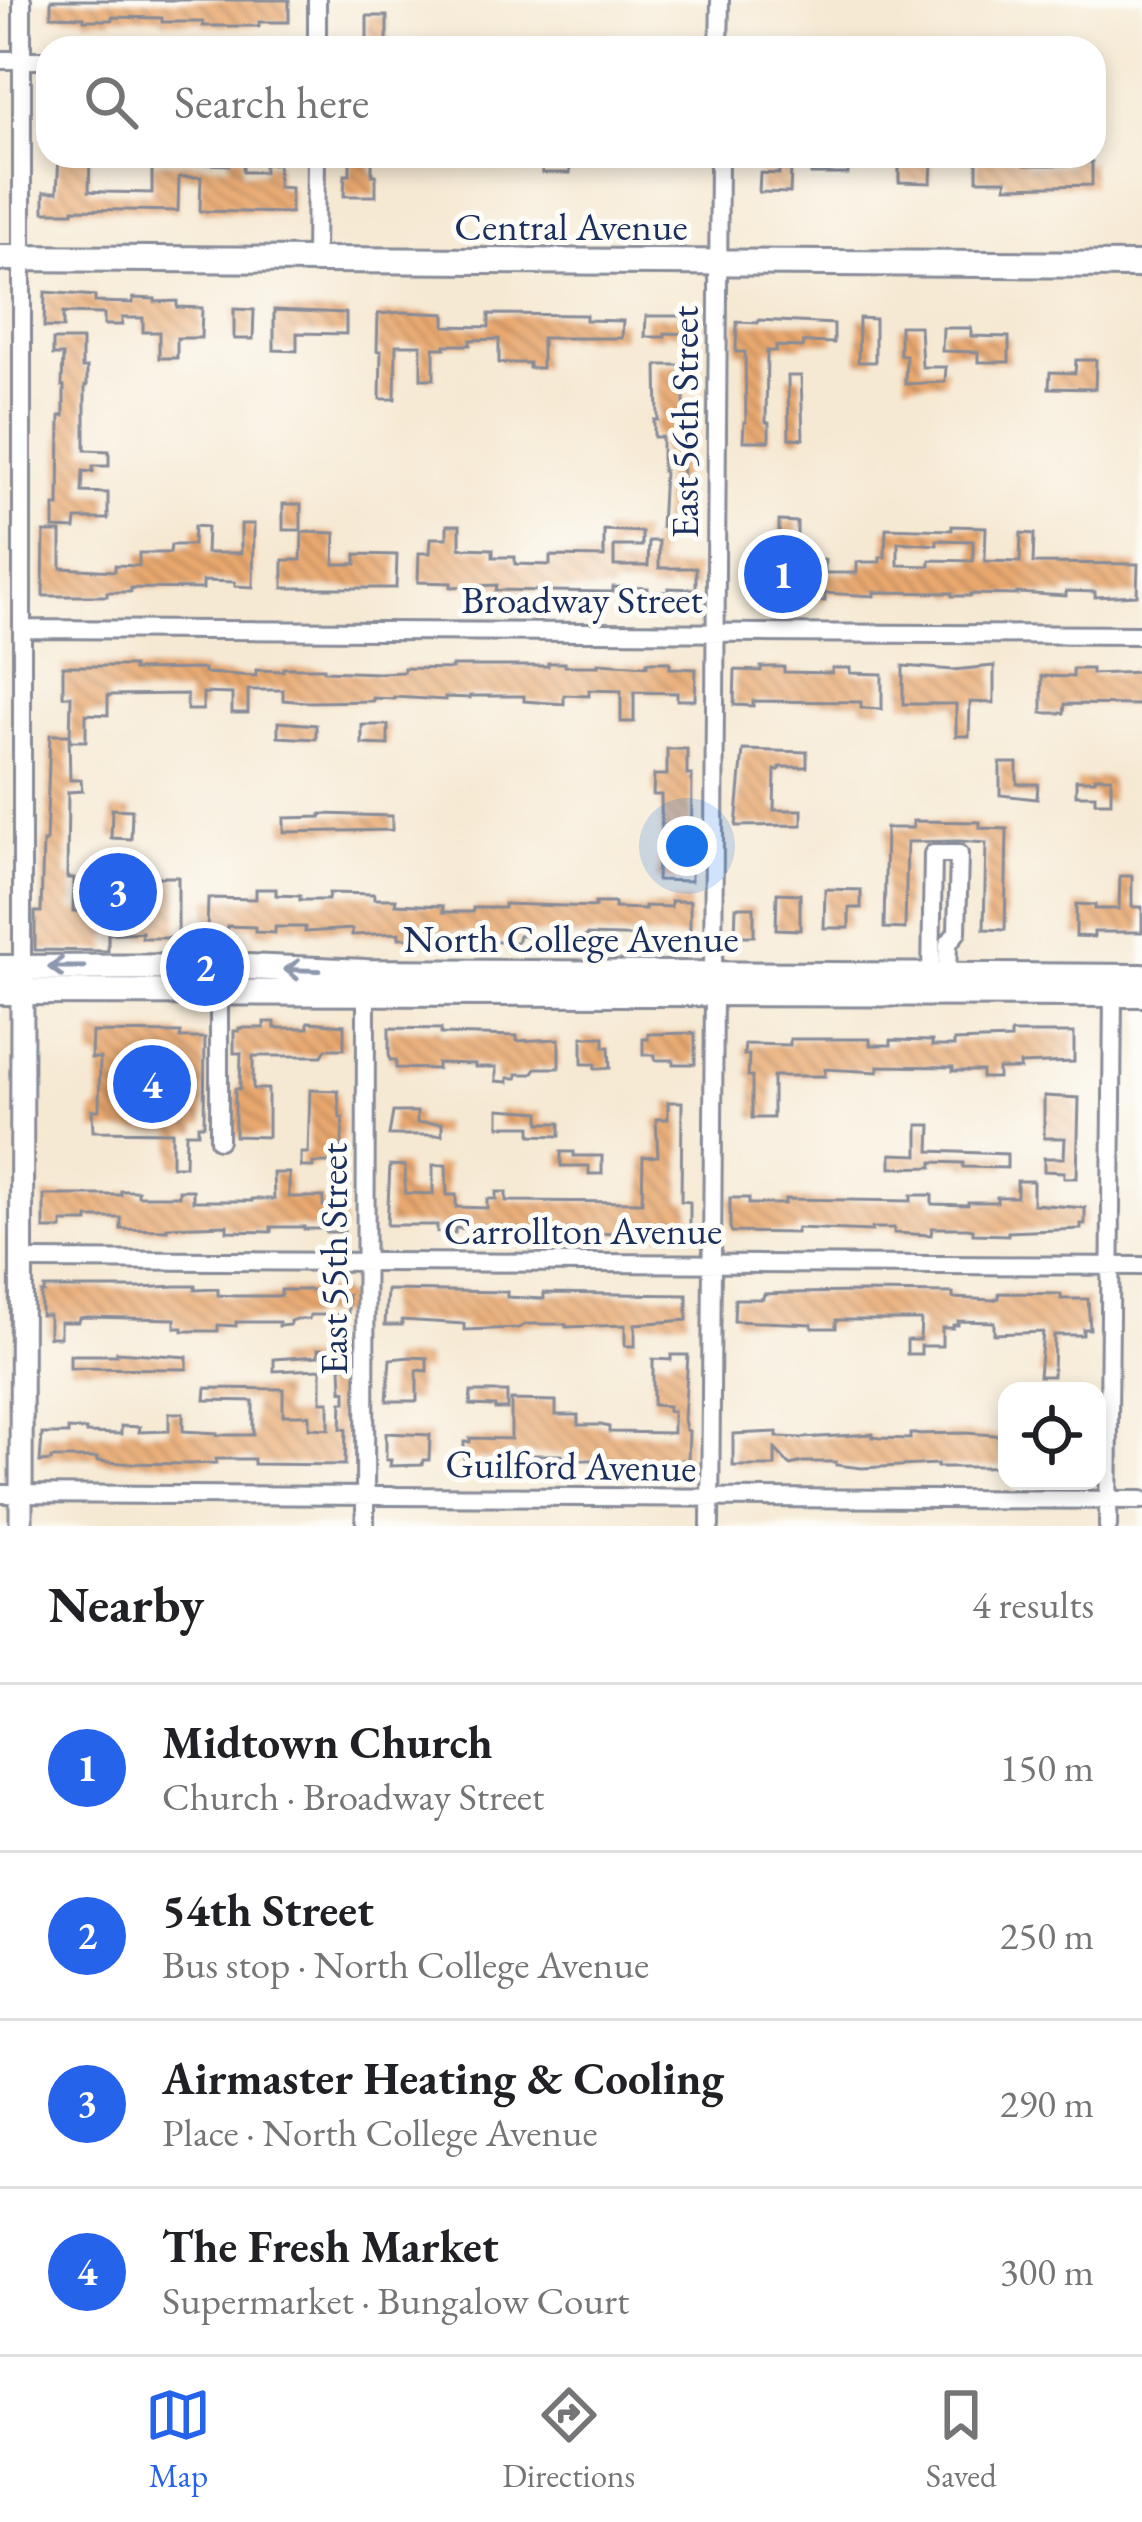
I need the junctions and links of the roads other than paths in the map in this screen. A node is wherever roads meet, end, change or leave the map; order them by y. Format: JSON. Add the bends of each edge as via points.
{"nodes":[{"id":1,"x":22,"y":0,"type":"edge"},
{"id":2,"x":317,"y":0,"type":"edge"},
{"id":3,"x":720,"y":0,"type":"edge"},
{"id":4,"x":317,"y":36,"type":"edge"},
{"id":5,"x":719,"y":36,"type":"edge"},
{"id":6,"x":0,"y":60,"type":"edge"},
{"id":7,"x":22,"y":60,"type":"junction"},
{"id":8,"x":36,"y":60,"type":"edge"},
{"id":9,"x":316,"y":168,"type":"edge"},
{"id":10,"x":718,"y":168,"type":"edge"},
{"id":11,"x":11,"y":258,"type":"edge"},
{"id":12,"x":315,"y":260,"type":"junction"},
{"id":13,"x":718,"y":262,"type":"junction"},
{"id":14,"x":1142,"y":265,"type":"edge"},
{"id":15,"x":0,"y":510,"type":"edge"},
{"id":16,"x":22,"y":510,"type":"junction"},
{"id":17,"x":22,"y":628,"type":"junction"},
{"id":18,"x":717,"y":633,"type":"junction"},
{"id":19,"x":1142,"y":635,"type":"edge"},
{"id":20,"x":0,"y":762,"type":"edge"},
{"id":21,"x":22,"y":762,"type":"junction"},
{"id":22,"x":940,"y":944,"type":"junction"},
{"id":23,"x":939,"y":976,"type":"junction"},
{"id":24,"x":1142,"y":977,"type":"edge"},
{"id":25,"x":11,"y":980,"type":"edge"},
{"id":26,"x":713,"y":984,"type":"junction"},
{"id":27,"x":367,"y":992,"type":"junction"},
{"id":28,"x":219,"y":994,"type":"junction"},
{"id":29,"x":1113,"y":994,"type":"junction"},
{"id":30,"x":1142,"y":994,"type":"edge"},
{"id":31,"x":219,"y":1140,"type":"dead end"},
{"id":32,"x":24,"y":1261,"type":"junction"},
{"id":33,"x":366,"y":1262,"type":"junction"},
{"id":34,"x":712,"y":1263,"type":"junction"},
{"id":35,"x":1110,"y":1266,"type":"junction"},
{"id":36,"x":1142,"y":1266,"type":"edge"},
{"id":37,"x":11,"y":1328,"type":"edge"},
{"id":38,"x":11,"y":1494,"type":"edge"},
{"id":39,"x":365,"y":1496,"type":"junction"},
{"id":40,"x":710,"y":1500,"type":"junction"},
{"id":41,"x":1142,"y":1500,"type":"edge"},
{"id":42,"x":1108,"y":1501,"type":"junction"},
{"id":43,"x":21,"y":1526,"type":"edge"},
{"id":44,"x":365,"y":1526,"type":"edge"},
{"id":45,"x":710,"y":1526,"type":"edge"},
{"id":46,"x":1108,"y":1526,"type":"edge"}],
"edges":[{"from":1,"to":7,"type":"street"},
{"from":2,"to":4,"type":"street"},
{"from":3,"to":5,"type":"street"},
{"from":6,"to":7,"type":"street"},
{"from":7,"to":8,"type":"street"},
{"from":7,"to":11,"type":"street"},
{"from":9,"to":12,"type":"street"},
{"from":10,"to":13,"type":"street","name":"East 56th Street"},
{"from":11,"to":12,"type":"main road","name":"Central Avenue"},
{"from":11,"to":16,"type":"street"},
{"from":12,"to":13,"type":"main road","name":"Central Avenue"},
{"from":13,"to":14,"type":"main road","name":"Central Avenue"},
{"from":13,"to":18,"type":"street","name":"East 56th Street"},
{"from":15,"to":16,"type":"street"},
{"from":16,"to":17,"type":"street"},
{"from":17,"to":18,"type":"street","name":"Broadway Street"},
{"from":17,"to":21,"type":"street"},
{"from":18,"to":19,"type":"street","name":"Broadway Street"},
{"from":18,"to":26,"type":"street","name":"East 56th Street"},
{"from":20,"to":21,"type":"street"},
{"from":21,"to":25,"type":"street"},
{"from":22,"to":22,"type":"street","via":[[957,932],[958,854],[933,854]]},
{"from":22,"to":23,"type":"street"},
{"from":23,"to":24,"type":"main road","name":"North College Avenue"},
{"from":23,"to":26,"type":"main road","name":"North College Avenue"},
{"from":26,"to":25,"type":"main road","name":"North College Avenue","one_way":true,"via":[[247,968]]},
{"from":25,"to":28,"type":"main road","name":"North College Avenue"},
{"from":25,"to":32,"type":"street"},
{"from":26,"to":27,"type":"main road","name":"North College Avenue"},
{"from":26,"to":29,"type":"main road","name":"North College Avenue"},
{"from":26,"to":34,"type":"street","name":"East 56th Street"},
{"from":27,"to":28,"type":"main road","name":"North College Avenue"},
{"from":27,"to":33,"type":"street","name":"East 55th Street"},
{"from":28,"to":31,"type":"street"},
{"from":29,"to":30,"type":"main road","name":"North College Avenue"},
{"from":29,"to":35,"type":"street"},
{"from":32,"to":33,"type":"street","name":"Carrollton Avenue"},
{"from":32,"to":37,"type":"street"},
{"from":33,"to":34,"type":"street","name":"Carrollton Avenue"},
{"from":33,"to":39,"type":"street","name":"East 55th Street"},
{"from":34,"to":35,"type":"street","name":"Carrollton Avenue"},
{"from":34,"to":40,"type":"street","name":"East 56th Street"},
{"from":35,"to":36,"type":"street","name":"Carrollton Avenue"},
{"from":35,"to":42,"type":"street"},
{"from":37,"to":38,"type":"street"},
{"from":38,"to":39,"type":"street","name":"Guilford Avenue"},
{"from":38,"to":43,"type":"street"},
{"from":39,"to":40,"type":"street","name":"Guilford Avenue"},
{"from":39,"to":44,"type":"street","name":"East 55th Street"},
{"from":40,"to":42,"type":"street","name":"Guilford Avenue"},
{"from":40,"to":45,"type":"street","name":"East 56th Street"},
{"from":41,"to":42,"type":"street","name":"Guilford Avenue"},
{"from":42,"to":46,"type":"street"}]}
